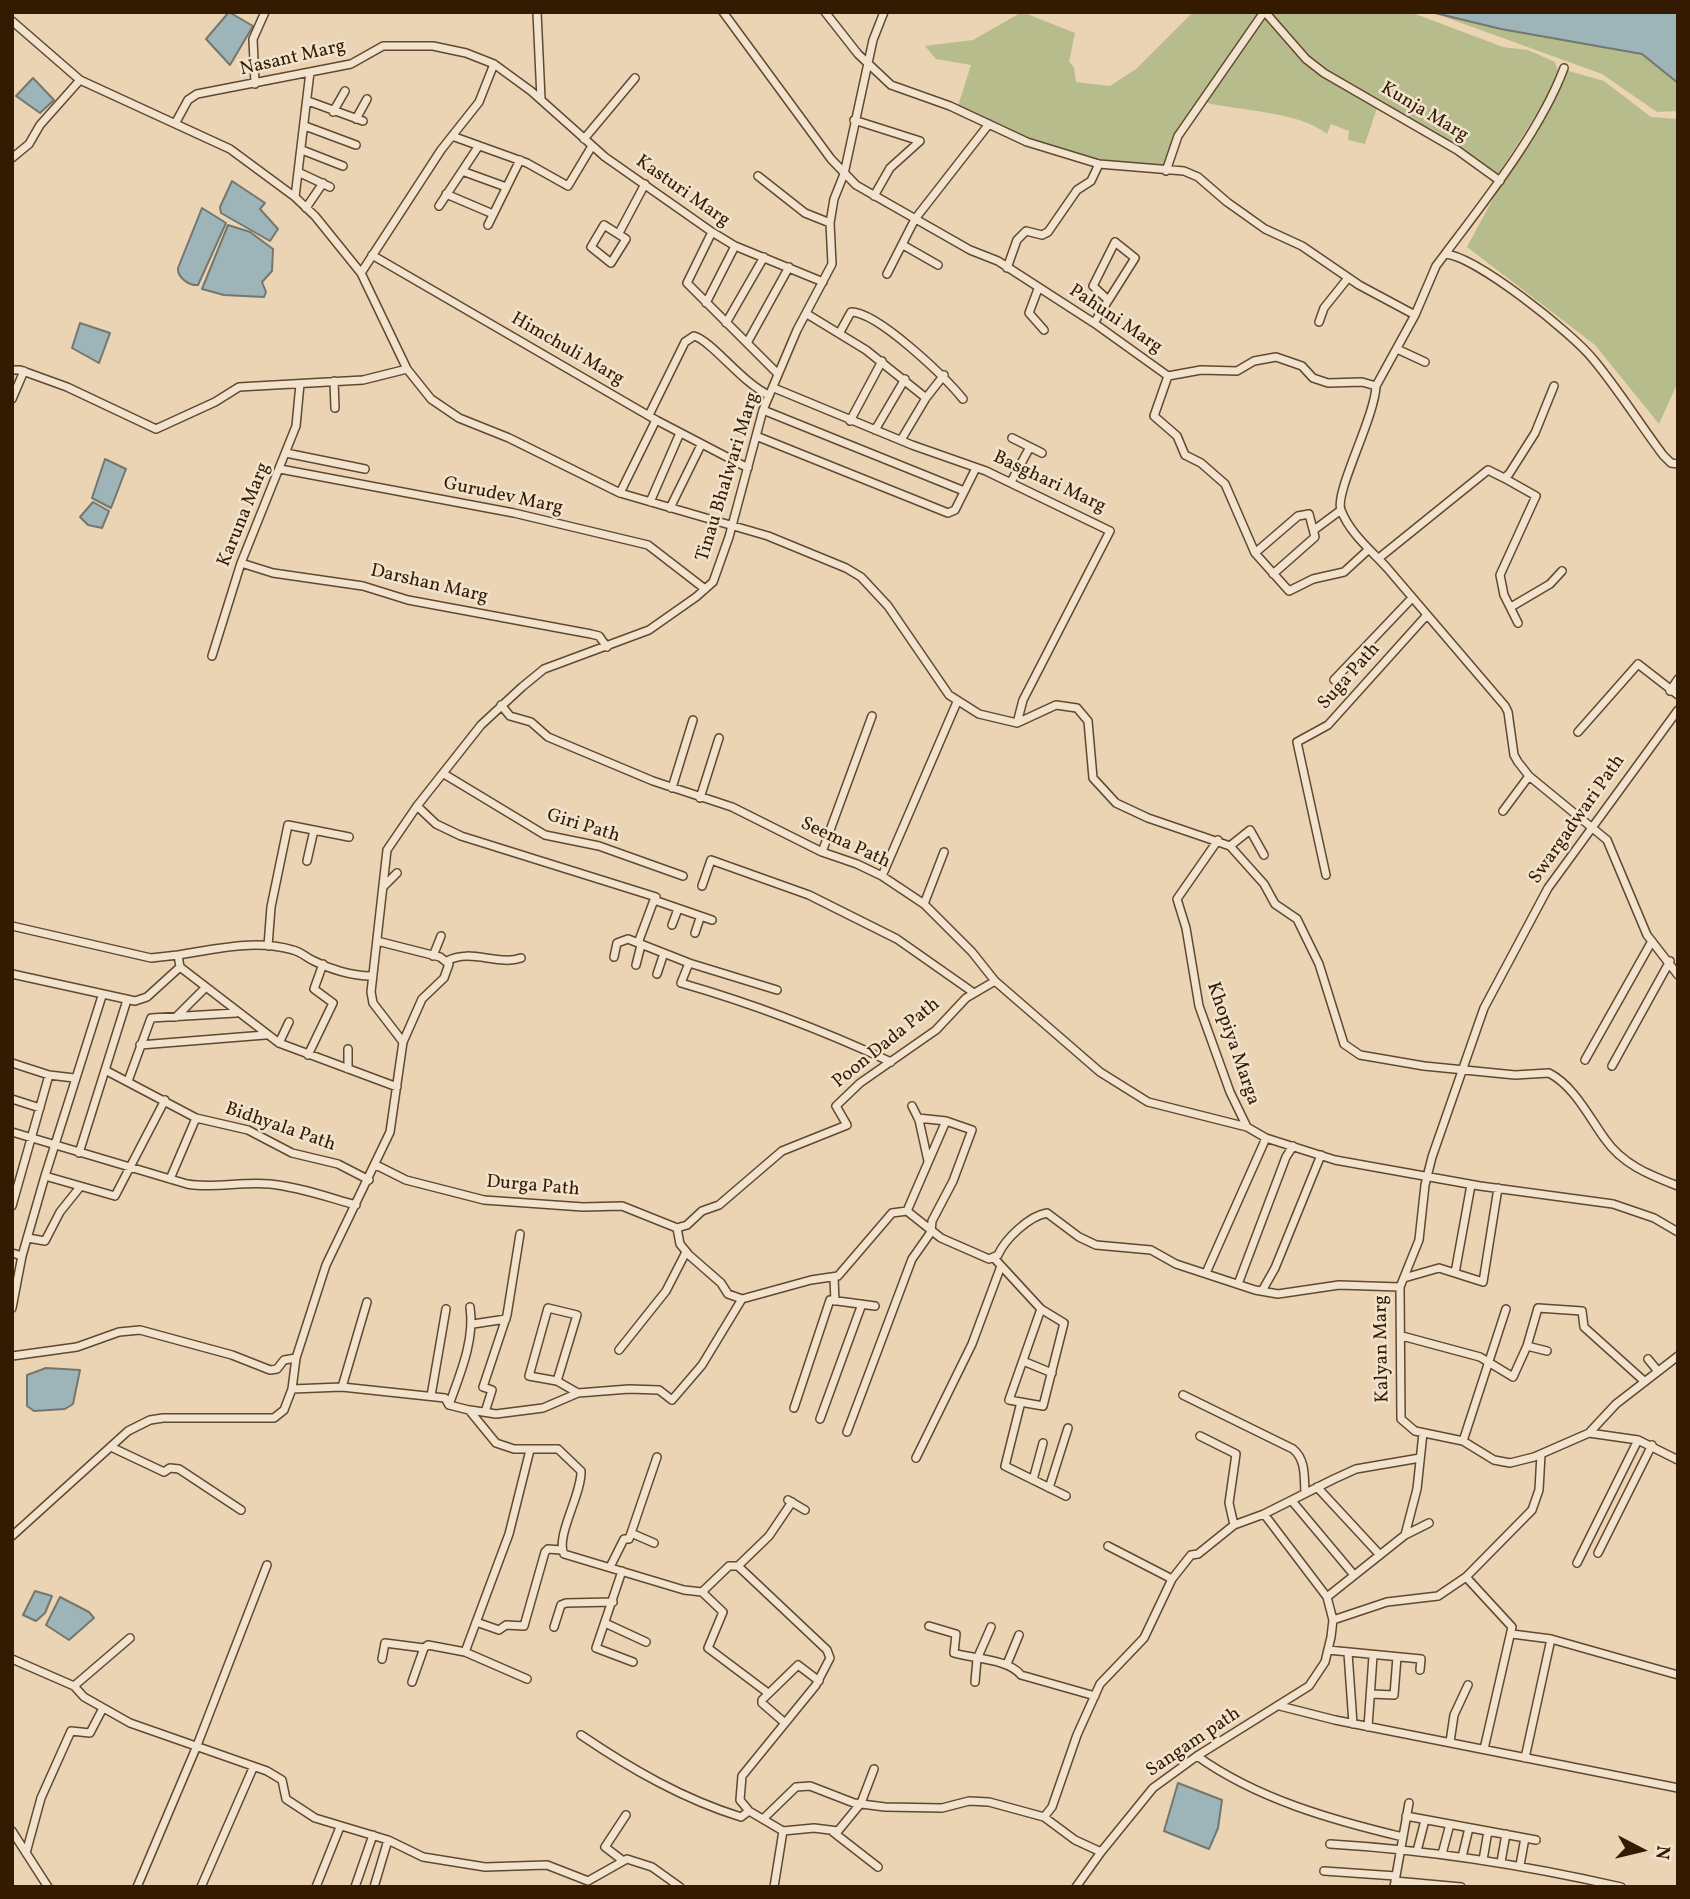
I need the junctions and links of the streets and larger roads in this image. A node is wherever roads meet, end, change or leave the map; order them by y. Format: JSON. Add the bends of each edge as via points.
{"nodes":[{"id":1,"x":265,"y":12,"type":"edge"},
{"id":2,"x":537,"y":12,"type":"edge"},
{"id":3,"x":723,"y":12,"type":"edge"},
{"id":4,"x":825,"y":12,"type":"edge"},
{"id":5,"x":884,"y":12,"type":"edge"},
{"id":6,"x":1265,"y":12,"type":"edge"},
{"id":7,"x":12,"y":21,"type":"edge"},
{"id":8,"x":867,"y":63,"type":"junction"},
{"id":9,"x":494,"y":64,"type":"junction"},
{"id":10,"x":1564,"y":68,"type":"dead end"},
{"id":11,"x":310,"y":72,"type":"junction"},
{"id":12,"x":635,"y":78,"type":"dead end"},
{"id":13,"x":79,"y":80,"type":"junction"},
{"id":14,"x":255,"y":84,"type":"junction"},
{"id":15,"x":345,"y":91,"type":"dead end"},
{"id":16,"x":367,"y":99,"type":"dead end"},
{"id":17,"x":541,"y":99,"type":"junction"},
{"id":18,"x":308,"y":101,"type":"junction"},
{"id":19,"x":333,"y":111,"type":"junction"},
{"id":20,"x":854,"y":120,"type":"junction"},
{"id":21,"x":176,"y":122,"type":"junction"},
{"id":22,"x":989,"y":124,"type":"junction"},
{"id":23,"x":306,"y":126,"type":"junction"},
{"id":24,"x":452,"y":136,"type":"junction"},
{"id":25,"x":584,"y":139,"type":"junction"},
{"id":26,"x":356,"y":145,"type":"dead end"},
{"id":27,"x":478,"y":146,"type":"junction"},
{"id":28,"x":592,"y":146,"type":"junction"},
{"id":29,"x":302,"y":150,"type":"junction"},
{"id":30,"x":12,"y":158,"type":"edge"},
{"id":31,"x":520,"y":160,"type":"junction"},
{"id":32,"x":1099,"y":164,"type":"junction"},
{"id":33,"x":343,"y":166,"type":"dead end"},
{"id":34,"x":462,"y":171,"type":"junction"},
{"id":35,"x":1166,"y":171,"type":"junction"},
{"id":36,"x":298,"y":172,"type":"junction"},
{"id":37,"x":844,"y":174,"type":"junction"},
{"id":38,"x":758,"y":176,"type":"dead end"},
{"id":39,"x":1500,"y":181,"type":"junction"},
{"id":40,"x":645,"y":184,"type":"junction"},
{"id":41,"x":506,"y":187,"type":"junction"},
{"id":42,"x":446,"y":194,"type":"junction"},
{"id":43,"x":874,"y":196,"type":"junction"},
{"id":44,"x":295,"y":197,"type":"junction"},
{"id":45,"x":439,"y":206,"type":"dead end"},
{"id":46,"x":306,"y":208,"type":"junction"},
{"id":47,"x":493,"y":215,"type":"junction"},
{"id":48,"x":915,"y":219,"type":"junction"},
{"id":49,"x":830,"y":223,"type":"junction"},
{"id":50,"x":488,"y":225,"type":"dead end"},
{"id":51,"x":712,"y":232,"type":"junction"},
{"id":52,"x":619,"y":233,"type":"junction"},
{"id":53,"x":903,"y":245,"type":"junction"},
{"id":54,"x":735,"y":246,"type":"junction"},
{"id":55,"x":1445,"y":254,"type":"junction"},
{"id":56,"x":372,"y":255,"type":"junction"},
{"id":57,"x":764,"y":257,"type":"junction"},
{"id":58,"x":938,"y":265,"type":"dead end"},
{"id":59,"x":789,"y":267,"type":"junction"},
{"id":60,"x":1007,"y":268,"type":"junction"},
{"id":61,"x":361,"y":273,"type":"junction"},
{"id":62,"x":887,"y":274,"type":"dead end"},
{"id":63,"x":1348,"y":278,"type":"junction"},
{"id":64,"x":823,"y":282,"type":"junction"},
{"id":65,"x":1038,"y":289,"type":"junction"},
{"id":66,"x":1108,"y":300,"type":"junction"},
{"id":67,"x":706,"y":303,"type":"junction"},
{"id":68,"x":807,"y":314,"type":"junction"},
{"id":69,"x":1415,"y":314,"type":"junction"},
{"id":70,"x":1319,"y":322,"type":"dead end"},
{"id":71,"x":726,"y":323,"type":"junction"},
{"id":72,"x":1094,"y":323,"type":"junction"},
{"id":73,"x":1044,"y":330,"type":"dead end"},
{"id":74,"x":840,"y":332,"type":"junction"},
{"id":75,"x":747,"y":342,"type":"junction"},
{"id":76,"x":1397,"y":349,"type":"junction"},
{"id":77,"x":882,"y":361,"type":"junction"},
{"id":78,"x":1425,"y":362,"type":"dead end"},
{"id":79,"x":407,"y":369,"type":"junction"},
{"id":80,"x":12,"y":370,"type":"edge"},
{"id":81,"x":24,"y":371,"type":"junction"},
{"id":82,"x":778,"y":374,"type":"junction"},
{"id":83,"x":944,"y":375,"type":"junction"},
{"id":84,"x":1168,"y":376,"type":"junction"},
{"id":85,"x":905,"y":379,"type":"junction"},
{"id":86,"x":334,"y":381,"type":"junction"},
{"id":87,"x":300,"y":384,"type":"junction"},
{"id":88,"x":1376,"y":386,"type":"junction"},
{"id":89,"x":1554,"y":386,"type":"dead end"},
{"id":90,"x":771,"y":391,"type":"junction"},
{"id":91,"x":926,"y":398,"type":"junction"},
{"id":92,"x":12,"y":399,"type":"edge"},
{"id":93,"x":963,"y":399,"type":"dead end"},
{"id":94,"x":335,"y":408,"type":"dead end"},
{"id":95,"x":763,"y":410,"type":"junction"},
{"id":96,"x":649,"y":415,"type":"junction"},
{"id":97,"x":656,"y":420,"type":"junction"},
{"id":98,"x":850,"y":421,"type":"junction"},
{"id":99,"x":875,"y":430,"type":"junction"},
{"id":100,"x":680,"y":433,"type":"junction"},
{"id":101,"x":756,"y":436,"type":"junction"},
{"id":102,"x":1012,"y":438,"type":"dead end"},
{"id":103,"x":901,"y":440,"type":"junction"},
{"id":104,"x":701,"y":445,"type":"junction"},
{"id":105,"x":1030,"y":447,"type":"junction"},
{"id":106,"x":286,"y":453,"type":"junction"},
{"id":107,"x":1042,"y":453,"type":"dead end"},
{"id":108,"x":1678,"y":464,"type":"edge"},
{"id":109,"x":748,"y":468,"type":"junction"},
{"id":110,"x":975,"y":468,"type":"junction"},
{"id":111,"x":280,"y":469,"type":"junction"},
{"id":112,"x":365,"y":469,"type":"dead end"},
{"id":113,"x":1504,"y":478,"type":"junction"},
{"id":114,"x":1011,"y":482,"type":"junction"},
{"id":115,"x":964,"y":491,"type":"junction"},
{"id":116,"x":620,"y":493,"type":"junction"},
{"id":117,"x":650,"y":502,"type":"junction"},
{"id":118,"x":670,"y":508,"type":"junction"},
{"id":119,"x":1341,"y":510,"type":"junction"},
{"id":120,"x":733,"y":525,"type":"junction"},
{"id":121,"x":1314,"y":530,"type":"junction"},
{"id":122,"x":1368,"y":550,"type":"junction"},
{"id":123,"x":1255,"y":553,"type":"junction"},
{"id":124,"x":1379,"y":558,"type":"junction"},
{"id":125,"x":241,"y":563,"type":"junction"},
{"id":126,"x":1562,"y":571,"type":"dead end"},
{"id":127,"x":1273,"y":574,"type":"junction"},
{"id":128,"x":705,"y":589,"type":"junction"},
{"id":129,"x":1412,"y":598,"type":"junction"},
{"id":130,"x":1511,"y":607,"type":"junction"},
{"id":131,"x":1426,"y":616,"type":"junction"},
{"id":132,"x":1518,"y":624,"type":"dead end"},
{"id":133,"x":607,"y":647,"type":"junction"},
{"id":134,"x":212,"y":656,"type":"dead end"},
{"id":135,"x":1678,"y":678,"type":"edge"},
{"id":136,"x":1334,"y":680,"type":"dead end"},
{"id":137,"x":1674,"y":693,"type":"edge"},
{"id":138,"x":957,"y":702,"type":"junction"},
{"id":139,"x":501,"y":705,"type":"junction"},
{"id":140,"x":1678,"y":710,"type":"edge"},
{"id":141,"x":872,"y":716,"type":"dead end"},
{"id":142,"x":693,"y":720,"type":"dead end"},
{"id":143,"x":1017,"y":723,"type":"junction"},
{"id":144,"x":1578,"y":732,"type":"dead end"},
{"id":145,"x":719,"y":738,"type":"dead end"},
{"id":146,"x":444,"y":774,"type":"junction"},
{"id":147,"x":1529,"y":776,"type":"junction"},
{"id":148,"x":672,"y":789,"type":"junction"},
{"id":149,"x":700,"y":798,"type":"junction"},
{"id":150,"x":417,"y":806,"type":"junction"},
{"id":151,"x":1503,"y":811,"type":"dead end"},
{"id":152,"x":1591,"y":827,"type":"junction"},
{"id":153,"x":314,"y":830,"type":"junction"},
{"id":154,"x":349,"y":837,"type":"dead end"},
{"id":155,"x":1218,"y":840,"type":"junction"},
{"id":156,"x":1230,"y":846,"type":"junction"},
{"id":157,"x":822,"y":852,"type":"junction"},
{"id":158,"x":944,"y":852,"type":"dead end"},
{"id":159,"x":1264,"y":855,"type":"dead end"},
{"id":160,"x":307,"y":861,"type":"dead end"},
{"id":161,"x":397,"y":873,"type":"dead end"},
{"id":162,"x":1326,"y":874,"type":"dead end"},
{"id":163,"x":683,"y":876,"type":"dead end"},
{"id":164,"x":882,"y":876,"type":"junction"},
{"id":165,"x":384,"y":886,"type":"junction"},
{"id":166,"x":702,"y":886,"type":"dead end"},
{"id":167,"x":654,"y":900,"type":"junction"},
{"id":168,"x":924,"y":904,"type":"junction"},
{"id":169,"x":678,"y":909,"type":"junction"},
{"id":170,"x":700,"y":918,"type":"junction"},
{"id":171,"x":712,"y":920,"type":"dead end"},
{"id":172,"x":672,"y":925,"type":"dead end"},
{"id":173,"x":12,"y":927,"type":"edge"},
{"id":174,"x":695,"y":933,"type":"dead end"},
{"id":175,"x":441,"y":936,"type":"dead end"},
{"id":176,"x":377,"y":941,"type":"junction"},
{"id":177,"x":1652,"y":941,"type":"junction"},
{"id":178,"x":640,"y":944,"type":"junction"},
{"id":179,"x":268,"y":946,"type":"junction"},
{"id":180,"x":664,"y":953,"type":"junction"},
{"id":181,"x":178,"y":956,"type":"junction"},
{"id":182,"x":433,"y":956,"type":"junction"},
{"id":183,"x":614,"y":957,"type":"dead end"},
{"id":184,"x":522,"y":958,"type":"dead end"},
{"id":185,"x":447,"y":961,"type":"junction"},
{"id":186,"x":1670,"y":961,"type":"junction"},
{"id":187,"x":689,"y":962,"type":"junction"},
{"id":188,"x":323,"y":964,"type":"junction"},
{"id":189,"x":636,"y":965,"type":"dead end"},
{"id":190,"x":180,"y":967,"type":"junction"},
{"id":191,"x":12,"y":974,"type":"edge"},
{"id":192,"x":657,"y":974,"type":"dead end"},
{"id":193,"x":1678,"y":975,"type":"edge"},
{"id":194,"x":370,"y":976,"type":"junction"},
{"id":195,"x":995,"y":981,"type":"junction"},
{"id":196,"x":205,"y":988,"type":"junction"},
{"id":197,"x":777,"y":989,"type":"dead end"},
{"id":198,"x":974,"y":993,"type":"junction"},
{"id":199,"x":102,"y":996,"type":"junction"},
{"id":200,"x":127,"y":1000,"type":"junction"},
{"id":201,"x":236,"y":1013,"type":"junction"},
{"id":202,"x":176,"y":1017,"type":"junction"},
{"id":203,"x":289,"y":1023,"type":"dead end"},
{"id":204,"x":266,"y":1035,"type":"junction"},
{"id":205,"x":403,"y":1042,"type":"junction"},
{"id":206,"x":279,"y":1043,"type":"junction"},
{"id":207,"x":140,"y":1045,"type":"junction"},
{"id":208,"x":348,"y":1049,"type":"dead end"},
{"id":209,"x":308,"y":1055,"type":"junction"},
{"id":210,"x":1584,"y":1060,"type":"dead end"},
{"id":211,"x":891,"y":1062,"type":"junction"},
{"id":212,"x":12,"y":1063,"type":"edge"},
{"id":213,"x":1612,"y":1066,"type":"dead end"},
{"id":214,"x":1463,"y":1068,"type":"junction"},
{"id":215,"x":348,"y":1069,"type":"junction"},
{"id":216,"x":105,"y":1070,"type":"junction"},
{"id":217,"x":49,"y":1074,"type":"junction"},
{"id":218,"x":74,"y":1078,"type":"junction"},
{"id":219,"x":128,"y":1080,"type":"junction"},
{"id":220,"x":397,"y":1087,"type":"junction"},
{"id":221,"x":12,"y":1099,"type":"edge"},
{"id":222,"x":165,"y":1100,"type":"junction"},
{"id":223,"x":912,"y":1106,"type":"dead end"},
{"id":224,"x":40,"y":1108,"type":"junction"},
{"id":225,"x":196,"y":1118,"type":"junction"},
{"id":226,"x":918,"y":1118,"type":"junction"},
{"id":227,"x":946,"y":1121,"type":"junction"},
{"id":228,"x":1247,"y":1127,"type":"junction"},
{"id":229,"x":12,"y":1132,"type":"edge"},
{"id":230,"x":30,"y":1138,"type":"junction"},
{"id":231,"x":1266,"y":1138,"type":"junction"},
{"id":232,"x":54,"y":1146,"type":"junction"},
{"id":233,"x":1293,"y":1146,"type":"junction"},
{"id":234,"x":79,"y":1153,"type":"junction"},
{"id":235,"x":1321,"y":1155,"type":"junction"},
{"id":236,"x":928,"y":1162,"type":"junction"},
{"id":237,"x":376,"y":1165,"type":"junction"},
{"id":238,"x":131,"y":1167,"type":"junction"},
{"id":239,"x":45,"y":1176,"type":"junction"},
{"id":240,"x":1427,"y":1176,"type":"junction"},
{"id":241,"x":170,"y":1180,"type":"junction"},
{"id":242,"x":369,"y":1180,"type":"junction"},
{"id":243,"x":1471,"y":1185,"type":"junction"},
{"id":244,"x":1678,"y":1186,"type":"edge"},
{"id":245,"x":80,"y":1187,"type":"junction"},
{"id":246,"x":1498,"y":1188,"type":"junction"},
{"id":247,"x":356,"y":1205,"type":"junction"},
{"id":248,"x":12,"y":1206,"type":"edge"},
{"id":249,"x":907,"y":1211,"type":"junction"},
{"id":250,"x":677,"y":1228,"type":"junction"},
{"id":251,"x":931,"y":1232,"type":"junction"},
{"id":252,"x":1678,"y":1232,"type":"edge"},
{"id":253,"x":520,"y":1234,"type":"dead end"},
{"id":254,"x":28,"y":1238,"type":"junction"},
{"id":255,"x":686,"y":1252,"type":"junction"},
{"id":256,"x":12,"y":1253,"type":"edge"},
{"id":257,"x":22,"y":1256,"type":"junction"},
{"id":258,"x":994,"y":1258,"type":"junction"},
{"id":259,"x":1001,"y":1266,"type":"junction"},
{"id":260,"x":1206,"y":1273,"type":"junction"},
{"id":261,"x":1455,"y":1273,"type":"junction"},
{"id":262,"x":15,"y":1278,"type":"edge"},
{"id":263,"x":834,"y":1278,"type":"junction"},
{"id":264,"x":1404,"y":1278,"type":"junction"},
{"id":265,"x":1238,"y":1284,"type":"junction"},
{"id":266,"x":1401,"y":1287,"type":"junction"},
{"id":267,"x":1262,"y":1291,"type":"junction"},
{"id":268,"x":742,"y":1299,"type":"junction"},
{"id":269,"x":367,"y":1301,"type":"dead end"},
{"id":270,"x":835,"y":1301,"type":"junction"},
{"id":271,"x":862,"y":1304,"type":"junction"},
{"id":272,"x":875,"y":1306,"type":"dead end"},
{"id":273,"x":470,"y":1307,"type":"dead end"},
{"id":274,"x":12,"y":1308,"type":"edge"},
{"id":275,"x":446,"y":1309,"type":"dead end"},
{"id":276,"x":1041,"y":1309,"type":"junction"},
{"id":277,"x":1506,"y":1309,"type":"dead end"},
{"id":278,"x":506,"y":1319,"type":"junction"},
{"id":279,"x":473,"y":1324,"type":"junction"},
{"id":280,"x":1402,"y":1336,"type":"junction"},
{"id":281,"x":1527,"y":1346,"type":"junction"},
{"id":282,"x":619,"y":1350,"type":"dead end"},
{"id":283,"x":1546,"y":1351,"type":"dead end"},
{"id":284,"x":12,"y":1356,"type":"edge"},
{"id":285,"x":1678,"y":1356,"type":"edge"},
{"id":286,"x":296,"y":1359,"type":"junction"},
{"id":287,"x":1648,"y":1359,"type":"dead end"},
{"id":288,"x":1023,"y":1361,"type":"junction"},
{"id":289,"x":1489,"y":1362,"type":"junction"},
{"id":290,"x":1657,"y":1370,"type":"junction"},
{"id":291,"x":1052,"y":1373,"type":"junction"},
{"id":292,"x":557,"y":1381,"type":"junction"},
{"id":293,"x":1644,"y":1381,"type":"junction"},
{"id":294,"x":342,"y":1387,"type":"junction"},
{"id":295,"x":292,"y":1389,"type":"junction"},
{"id":296,"x":578,"y":1393,"type":"junction"},
{"id":297,"x":1183,"y":1395,"type":"dead end"},
{"id":298,"x":431,"y":1396,"type":"junction"},
{"id":299,"x":1021,"y":1402,"type":"junction"},
{"id":300,"x":449,"y":1405,"type":"junction"},
{"id":301,"x":794,"y":1408,"type":"dead end"},
{"id":302,"x":469,"y":1410,"type":"junction"},
{"id":303,"x":485,"y":1412,"type":"junction"},
{"id":304,"x":820,"y":1419,"type":"dead end"},
{"id":305,"x":1068,"y":1428,"type":"dead end"},
{"id":306,"x":847,"y":1432,"type":"dead end"},
{"id":307,"x":1423,"y":1433,"type":"junction"},
{"id":308,"x":1589,"y":1433,"type":"junction"},
{"id":309,"x":1200,"y":1436,"type":"dead end"},
{"id":310,"x":1463,"y":1440,"type":"junction"},
{"id":311,"x":1638,"y":1440,"type":"junction"},
{"id":312,"x":1043,"y":1443,"type":"dead end"},
{"id":313,"x":1652,"y":1445,"type":"junction"},
{"id":314,"x":111,"y":1447,"type":"junction"},
{"id":315,"x":530,"y":1450,"type":"junction"},
{"id":316,"x":1541,"y":1454,"type":"junction"},
{"id":317,"x":657,"y":1457,"type":"dead end"},
{"id":318,"x":916,"y":1458,"type":"dead end"},
{"id":319,"x":1420,"y":1458,"type":"junction"},
{"id":320,"x":1678,"y":1459,"type":"edge"},
{"id":321,"x":1033,"y":1480,"type":"junction"},
{"id":322,"x":1317,"y":1487,"type":"junction"},
{"id":323,"x":1049,"y":1488,"type":"junction"},
{"id":324,"x":1305,"y":1493,"type":"junction"},
{"id":325,"x":1066,"y":1496,"type":"dead end"},
{"id":326,"x":1292,"y":1501,"type":"junction"},
{"id":327,"x":241,"y":1510,"type":"dead end"},
{"id":328,"x":805,"y":1510,"type":"dead end"},
{"id":329,"x":1264,"y":1514,"type":"junction"},
{"id":330,"x":1429,"y":1523,"type":"dead end"},
{"id":331,"x":1234,"y":1525,"type":"junction"},
{"id":332,"x":631,"y":1533,"type":"junction"},
{"id":333,"x":1405,"y":1535,"type":"junction"},
{"id":334,"x":12,"y":1536,"type":"edge"},
{"id":335,"x":654,"y":1543,"type":"dead end"},
{"id":336,"x":1108,"y":1546,"type":"dead end"},
{"id":337,"x":561,"y":1550,"type":"junction"},
{"id":338,"x":1598,"y":1553,"type":"dead end"},
{"id":339,"x":1380,"y":1555,"type":"junction"},
{"id":340,"x":1577,"y":1563,"type":"dead end"},
{"id":341,"x":268,"y":1566,"type":"dead end"},
{"id":342,"x":738,"y":1566,"type":"junction"},
{"id":343,"x":610,"y":1567,"type":"junction"},
{"id":344,"x":622,"y":1571,"type":"junction"},
{"id":345,"x":1354,"y":1575,"type":"junction"},
{"id":346,"x":1466,"y":1577,"type":"junction"},
{"id":347,"x":1172,"y":1579,"type":"junction"},
{"id":348,"x":702,"y":1592,"type":"junction"},
{"id":349,"x":1327,"y":1597,"type":"junction"},
{"id":350,"x":613,"y":1602,"type":"junction"},
{"id":351,"x":1333,"y":1620,"type":"junction"},
{"id":352,"x":476,"y":1622,"type":"junction"},
{"id":353,"x":606,"y":1623,"type":"junction"},
{"id":354,"x":554,"y":1626,"type":"dead end"},
{"id":355,"x":929,"y":1626,"type":"dead end"},
{"id":356,"x":991,"y":1627,"type":"dead end"},
{"id":357,"x":1512,"y":1634,"type":"junction"},
{"id":358,"x":1019,"y":1635,"type":"dead end"},
{"id":359,"x":130,"y":1638,"type":"dead end"},
{"id":360,"x":1551,"y":1639,"type":"junction"},
{"id":361,"x":646,"y":1642,"type":"dead end"},
{"id":362,"x":424,"y":1648,"type":"junction"},
{"id":363,"x":1328,"y":1650,"type":"junction"},
{"id":364,"x":465,"y":1652,"type":"junction"},
{"id":365,"x":1348,"y":1653,"type":"junction"},
{"id":366,"x":1373,"y":1656,"type":"junction"},
{"id":367,"x":1397,"y":1657,"type":"junction"},
{"id":368,"x":12,"y":1659,"type":"edge"},
{"id":369,"x":382,"y":1659,"type":"dead end"},
{"id":370,"x":977,"y":1659,"type":"junction"},
{"id":371,"x":633,"y":1662,"type":"dead end"},
{"id":372,"x":1007,"y":1664,"type":"junction"},
{"id":373,"x":1420,"y":1670,"type":"dead end"},
{"id":374,"x":1678,"y":1675,"type":"edge"},
{"id":375,"x":527,"y":1679,"type":"dead end"},
{"id":376,"x":819,"y":1681,"type":"junction"},
{"id":377,"x":412,"y":1682,"type":"dead end"},
{"id":378,"x":975,"y":1682,"type":"dead end"},
{"id":379,"x":1468,"y":1685,"type":"dead end"},
{"id":380,"x":74,"y":1686,"type":"junction"},
{"id":381,"x":768,"y":1693,"type":"junction"},
{"id":382,"x":1371,"y":1694,"type":"junction"},
{"id":383,"x":1095,"y":1696,"type":"junction"},
{"id":384,"x":1280,"y":1706,"type":"junction"},
{"id":385,"x":103,"y":1708,"type":"junction"},
{"id":386,"x":785,"y":1723,"type":"junction"},
{"id":387,"x":1353,"y":1724,"type":"junction"},
{"id":388,"x":1368,"y":1727,"type":"junction"},
{"id":389,"x":581,"y":1735,"type":"dead end"},
{"id":390,"x":1450,"y":1742,"type":"junction"},
{"id":391,"x":196,"y":1748,"type":"junction"},
{"id":392,"x":1483,"y":1749,"type":"junction"},
{"id":393,"x":1197,"y":1756,"type":"junction"},
{"id":394,"x":1525,"y":1758,"type":"junction"},
{"id":395,"x":253,"y":1768,"type":"junction"},
{"id":396,"x":874,"y":1769,"type":"dead end"},
{"id":397,"x":1678,"y":1788,"type":"edge"},
{"id":398,"x":861,"y":1803,"type":"junction"},
{"id":399,"x":1409,"y":1803,"type":"dead end"},
{"id":400,"x":749,"y":1811,"type":"junction"},
{"id":401,"x":626,"y":1815,"type":"dead end"},
{"id":402,"x":1406,"y":1816,"type":"junction"},
{"id":403,"x":1044,"y":1817,"type":"junction"},
{"id":404,"x":763,"y":1819,"type":"junction"},
{"id":405,"x":1425,"y":1820,"type":"junction"},
{"id":406,"x":1450,"y":1824,"type":"junction"},
{"id":407,"x":340,"y":1827,"type":"junction"},
{"id":408,"x":1469,"y":1828,"type":"junction"},
{"id":409,"x":12,"y":1830,"type":"edge"},
{"id":410,"x":783,"y":1830,"type":"junction"},
{"id":411,"x":832,"y":1830,"type":"junction"},
{"id":412,"x":1488,"y":1831,"type":"junction"},
{"id":413,"x":1506,"y":1834,"type":"junction"},
{"id":414,"x":373,"y":1835,"type":"junction"},
{"id":415,"x":1403,"y":1837,"type":"junction"},
{"id":416,"x":1525,"y":1838,"type":"junction"},
{"id":417,"x":388,"y":1840,"type":"junction"},
{"id":418,"x":1536,"y":1840,"type":"dead end"},
{"id":419,"x":1330,"y":1844,"type":"dead end"},
{"id":420,"x":1402,"y":1849,"type":"junction"},
{"id":421,"x":1417,"y":1851,"type":"junction"},
{"id":422,"x":1101,"y":1852,"type":"junction"},
{"id":423,"x":26,"y":1853,"type":"junction"},
{"id":424,"x":1442,"y":1854,"type":"junction"},
{"id":425,"x":1462,"y":1857,"type":"junction"},
{"id":426,"x":622,"y":1860,"type":"junction"},
{"id":427,"x":1483,"y":1860,"type":"junction"},
{"id":428,"x":1501,"y":1862,"type":"junction"},
{"id":429,"x":1520,"y":1865,"type":"junction"},
{"id":430,"x":878,"y":1867,"type":"dead end"},
{"id":431,"x":1324,"y":1871,"type":"dead end"},
{"id":432,"x":1395,"y":1881,"type":"edge"},
{"id":433,"x":1444,"y":1886,"type":"edge"},
{"id":434,"x":48,"y":1887,"type":"edge"},
{"id":435,"x":137,"y":1887,"type":"edge"},
{"id":436,"x":201,"y":1887,"type":"edge"},
{"id":437,"x":316,"y":1887,"type":"edge"},
{"id":438,"x":355,"y":1887,"type":"edge"},
{"id":439,"x":374,"y":1887,"type":"edge"},
{"id":440,"x":680,"y":1887,"type":"edge"},
{"id":441,"x":774,"y":1887,"type":"edge"},
{"id":442,"x":1076,"y":1887,"type":"edge"},
{"id":443,"x":1461,"y":1887,"type":"edge"},
{"id":444,"x":1621,"y":1887,"type":"edge"}],
"edges":[{"from":1,"to":14,"type":"street","via":[[253,38]]},
{"from":2,"to":17,"type":"street"},
{"from":3,"to":37,"type":"street","name":"Pahuni Marg"},
{"from":4,"to":8,"type":"street"},
{"from":5,"to":8,"type":"street","name":"Tinau Bhalwari Marg"},
{"from":6,"to":35,"type":"street","name":"Kunja Marg","via":[[1178,136]]},
{"from":6,"to":39,"type":"street","name":"Kunja Marg","via":[[1324,73],[1457,150]]},
{"from":7,"to":13,"type":"street"},
{"from":8,"to":20,"type":"street","name":"Tinau Bhalwari Marg"},
{"from":8,"to":22,"type":"street","via":[[891,85]]},
{"from":9,"to":11,"type":"street","name":"Nasant Marg","via":[[446,48],[383,46],[351,64]]},
{"from":9,"to":17,"type":"street","name":"Nasant Marg"},
{"from":9,"to":24,"type":"street","via":[[479,102]]},
{"from":10,"to":39,"type":"street","via":[[1556,90]]},
{"from":11,"to":14,"type":"street","name":"Nasant Marg"},
{"from":11,"to":18,"type":"street"},
{"from":12,"to":25,"type":"street"},
{"from":13,"to":21,"type":"street"},
{"from":13,"to":30,"type":"street","via":[[29,144]]},
{"from":14,"to":21,"type":"street","name":"Nasant Marg","via":[[192,96]]},
{"from":15,"to":19,"type":"street"},
{"from":16,"to":19,"type":"street","via":[[359,120]]},
{"from":17,"to":25,"type":"street","name":"Kasturi Marg"},
{"from":18,"to":19,"type":"street"},
{"from":18,"to":23,"type":"street"},
{"from":20,"to":37,"type":"street","name":"Tinau Bhalwari Marg"},
{"from":20,"to":43,"type":"street","via":[[920,141],[890,168]]},
{"from":21,"to":44,"type":"street","via":[[237,153]]},
{"from":22,"to":32,"type":"street","via":[[1027,142]]},
{"from":22,"to":48,"type":"street"},
{"from":23,"to":26,"type":"street"},
{"from":23,"to":29,"type":"street"},
{"from":24,"to":27,"type":"street"},
{"from":24,"to":56,"type":"street"},
{"from":25,"to":28,"type":"street","name":"Kasturi Marg"},
{"from":27,"to":31,"type":"street"},
{"from":27,"to":34,"type":"street"},
{"from":28,"to":31,"type":"street","via":[[568,186]]},
{"from":28,"to":40,"type":"street","name":"Kasturi Marg"},
{"from":29,"to":33,"type":"street"},
{"from":29,"to":36,"type":"street"},
{"from":31,"to":41,"type":"street"},
{"from":32,"to":35,"type":"street"},
{"from":32,"to":60,"type":"street","via":[[1091,181],[1077,190],[1048,232],[1021,235]]},
{"from":34,"to":41,"type":"street"},
{"from":34,"to":42,"type":"street"},
{"from":35,"to":63,"type":"street","via":[[1198,177],[1242,214],[1316,254]]},
{"from":36,"to":44,"type":"street"},
{"from":36,"to":46,"type":"street","via":[[326,185]]},
{"from":37,"to":43,"type":"street","name":"Pahuni Marg"},
{"from":37,"to":49,"type":"street","name":"Tinau Bhalwari Marg"},
{"from":38,"to":49,"type":"street","via":[[805,213]]},
{"from":39,"to":55,"type":"street"},
{"from":40,"to":51,"type":"street","name":"Kasturi Marg"},
{"from":40,"to":52,"type":"street"},
{"from":41,"to":47,"type":"street"},
{"from":42,"to":45,"type":"street"},
{"from":42,"to":47,"type":"street"},
{"from":43,"to":48,"type":"street","name":"Pahuni Marg"},
{"from":44,"to":46,"type":"street"},
{"from":46,"to":61,"type":"street"},
{"from":47,"to":50,"type":"street"},
{"from":48,"to":53,"type":"street"},
{"from":48,"to":60,"type":"street","name":"Pahuni Marg"},
{"from":49,"to":64,"type":"street","name":"Tinau Bhalwari Marg","via":[[834,255]]},
{"from":51,"to":54,"type":"street","name":"Kasturi Marg"},
{"from":51,"to":67,"type":"street","via":[[687,283]]},
{"from":52,"to":52,"type":"street","via":[[604,225],[592,244],[609,263],[626,242]]},
{"from":53,"to":58,"type":"street"},
{"from":53,"to":62,"type":"street"},
{"from":54,"to":57,"type":"street","name":"Kasturi Marg"},
{"from":54,"to":67,"type":"street"},
{"from":55,"to":69,"type":"street"},
{"from":55,"to":108,"type":"street","via":[[1457,255],[1493,275],[1572,338],[1592,358],[1663,455]]},
{"from":56,"to":61,"type":"street"},
{"from":56,"to":96,"type":"street","name":"Himchuli Marg"},
{"from":57,"to":59,"type":"street","name":"Kasturi Marg"},
{"from":57,"to":71,"type":"street"},
{"from":59,"to":64,"type":"street","name":"Kasturi Marg"},
{"from":59,"to":75,"type":"street"},
{"from":60,"to":65,"type":"street","name":"Pahuni Marg"},
{"from":61,"to":79,"type":"street"},
{"from":63,"to":69,"type":"street"},
{"from":63,"to":70,"type":"street","via":[[1324,308]]},
{"from":64,"to":68,"type":"street","name":"Tinau Bhalwari Marg"},
{"from":65,"to":72,"type":"street","name":"Pahuni Marg"},
{"from":65,"to":73,"type":"street","via":[[1029,313]]},
{"from":66,"to":66,"type":"street","via":[[1094,289],[1115,242],[1135,258]]},
{"from":66,"to":72,"type":"street"},
{"from":67,"to":71,"type":"street"},
{"from":68,"to":74,"type":"street"},
{"from":68,"to":82,"type":"street","name":"Tinau Bhalwari Marg"},
{"from":69,"to":76,"type":"street"},
{"from":71,"to":75,"type":"street"},
{"from":72,"to":84,"type":"street","name":"Pahuni Marg"},
{"from":74,"to":77,"type":"street"},
{"from":74,"to":83,"type":"street","via":[[855,311],[882,326]]},
{"from":75,"to":82,"type":"street"},
{"from":76,"to":78,"type":"street"},
{"from":76,"to":88,"type":"street"},
{"from":77,"to":85,"type":"street"},
{"from":77,"to":98,"type":"street"},
{"from":79,"to":86,"type":"street","via":[[363,380]]},
{"from":79,"to":116,"type":"street","via":[[431,399],[460,418]]},
{"from":80,"to":81,"type":"street"},
{"from":81,"to":87,"type":"street","via":[[156,429],[239,387]]},
{"from":81,"to":92,"type":"street"},
{"from":82,"to":90,"type":"street","name":"Tinau Bhalwari Marg"},
{"from":83,"to":91,"type":"street"},
{"from":83,"to":93,"type":"street"},
{"from":84,"to":88,"type":"street","name":"Pahuni Marg","via":[[1202,370],[1237,371],[1276,357],[1302,366],[1313,378],[1328,383]]},
{"from":84,"to":123,"type":"street","via":[[1154,416],[1177,436],[1185,455],[1225,484]]},
{"from":85,"to":91,"type":"street"},
{"from":85,"to":99,"type":"street"},
{"from":86,"to":87,"type":"street"},
{"from":86,"to":94,"type":"street"},
{"from":87,"to":106,"type":"street","name":"Karuna Marg","via":[[299,412]]},
{"from":88,"to":119,"type":"street","via":[[1371,418],[1340,495]]},
{"from":89,"to":113,"type":"street","via":[[1535,433]]},
{"from":90,"to":95,"type":"street","name":"Tinau Bhalwari Marg"},
{"from":90,"to":96,"type":"street","name":"Basghari Marg","via":[[757,389],[694,336],[684,342]]},
{"from":90,"to":98,"type":"street","name":"Basghari Marg"},
{"from":91,"to":103,"type":"street"},
{"from":95,"to":101,"type":"street","name":"Tinau Bhalwari Marg"},
{"from":95,"to":115,"type":"street"},
{"from":96,"to":97,"type":"street","name":"Himchuli Marg"},
{"from":97,"to":100,"type":"street","name":"Himchuli Marg"},
{"from":97,"to":116,"type":"street"},
{"from":98,"to":99,"type":"street","name":"Basghari Marg"},
{"from":99,"to":103,"type":"street","name":"Basghari Marg"},
{"from":100,"to":104,"type":"street","name":"Himchuli Marg"},
{"from":100,"to":117,"type":"street"},
{"from":101,"to":109,"type":"street","name":"Tinau Bhalwari Marg"},
{"from":101,"to":115,"type":"street","via":[[948,513],[955,510]]},
{"from":102,"to":105,"type":"street"},
{"from":103,"to":110,"type":"street","name":"Basghari Marg"},
{"from":104,"to":109,"type":"street","name":"Himchuli Marg"},
{"from":104,"to":118,"type":"street"},
{"from":105,"to":107,"type":"street"},
{"from":105,"to":114,"type":"street"},
{"from":106,"to":111,"type":"street","name":"Karuna Marg"},
{"from":106,"to":112,"type":"street"},
{"from":109,"to":120,"type":"street","name":"Tinau Bhalwari Marg"},
{"from":110,"to":114,"type":"street","name":"Basghari Marg"},
{"from":110,"to":115,"type":"street"},
{"from":111,"to":125,"type":"street","name":"Karuna Marg"},
{"from":111,"to":128,"type":"street","name":"Gurudev Marg","via":[[514,513],[648,545]]},
{"from":113,"to":124,"type":"street","via":[[1488,470]]},
{"from":113,"to":130,"type":"street","via":[[1536,496],[1500,575]]},
{"from":114,"to":143,"type":"street","name":"Basghari Marg","via":[[1110,531],[1023,700]]},
{"from":116,"to":117,"type":"street"},
{"from":117,"to":118,"type":"street"},
{"from":118,"to":120,"type":"street"},
{"from":119,"to":121,"type":"street"},
{"from":119,"to":122,"type":"street"},
{"from":120,"to":128,"type":"street","name":"Tinau Bhalwari Marg","via":[[713,582]]},
{"from":120,"to":138,"type":"street","via":[[803,549],[861,578],[890,608],[919,655]]},
{"from":121,"to":123,"type":"street","via":[[1308,514],[1303,513]]},
{"from":121,"to":127,"type":"street","via":[[1315,537]]},
{"from":122,"to":124,"type":"street"},
{"from":122,"to":127,"type":"street","via":[[1343,572],[1313,579],[1294,591]]},
{"from":123,"to":127,"type":"street"},
{"from":124,"to":129,"type":"street"},
{"from":125,"to":133,"type":"street","name":"Darshan Marg","via":[[599,636]]},
{"from":125,"to":134,"type":"street","name":"Karuna Marg"},
{"from":126,"to":130,"type":"street","via":[[1550,584]]},
{"from":128,"to":133,"type":"street","name":"Tinau Bhalwari Marg","via":[[649,630]]},
{"from":129,"to":131,"type":"street"},
{"from":129,"to":136,"type":"street"},
{"from":130,"to":132,"type":"street"},
{"from":131,"to":147,"type":"street","via":[[1505,706],[1514,755]]},
{"from":131,"to":162,"type":"street","name":"Suga Path","via":[[1328,725],[1297,742]]},
{"from":133,"to":139,"type":"street","name":"Tinau Bhalwari Marg","via":[[544,670]]},
{"from":135,"to":137,"type":"street"},
{"from":137,"to":144,"type":"street","via":[[1638,664]]},
{"from":138,"to":143,"type":"street","via":[[992,719]]},
{"from":138,"to":164,"type":"street"},
{"from":139,"to":146,"type":"street","name":"Tinau Bhalwari Marg"},
{"from":139,"to":148,"type":"street","name":"Seema Path","via":[[510,716],[531,722],[548,737]]},
{"from":140,"to":152,"type":"street","name":"Swargadwari Path"},
{"from":141,"to":157,"type":"street"},
{"from":142,"to":148,"type":"street"},
{"from":143,"to":155,"type":"street","via":[[1056,705],[1077,708],[1088,721],[1093,778],[1116,803]]},
{"from":145,"to":149,"type":"street"},
{"from":146,"to":150,"type":"street","name":"Tinau Bhalwari Marg"},
{"from":146,"to":163,"type":"street","name":"Giri Path","via":[[545,835],[599,846]]},
{"from":147,"to":151,"type":"street"},
{"from":147,"to":152,"type":"street"},
{"from":148,"to":149,"type":"street","name":"Seema Path"},
{"from":149,"to":157,"type":"street","name":"Seema Path","via":[[732,807]]},
{"from":150,"to":165,"type":"street","name":"Tinau Bhalwari Marg","via":[[387,850]]},
{"from":150,"to":167,"type":"street","via":[[436,824],[461,836],[656,897]]},
{"from":152,"to":177,"type":"street","via":[[1607,841]]},
{"from":152,"to":214,"type":"street","name":"Swargadwari Path","via":[[1540,901],[1484,1008]]},
{"from":153,"to":154,"type":"street"},
{"from":153,"to":160,"type":"street"},
{"from":153,"to":179,"type":"street","via":[[292,824],[286,828]]},
{"from":155,"to":156,"type":"street"},
{"from":155,"to":228,"type":"street","name":"Khopiya Marga","via":[[1177,905],[1186,928],[1199,1006]]},
{"from":156,"to":159,"type":"street","via":[[1250,830]]},
{"from":156,"to":214,"type":"street","via":[[1264,884],[1275,904],[1299,922],[1319,964],[1344,1044],[1368,1057]]},
{"from":157,"to":164,"type":"street","name":"Seema Path"},
{"from":158,"to":168,"type":"street"},
{"from":161,"to":165,"type":"street"},
{"from":164,"to":168,"type":"street","name":"Seema Path"},
{"from":165,"to":176,"type":"street","name":"Tinau Bhalwari Marg"},
{"from":166,"to":198,"type":"street","via":[[711,860],[809,895],[897,939]]},
{"from":167,"to":169,"type":"street"},
{"from":167,"to":178,"type":"street"},
{"from":168,"to":195,"type":"street","name":"Seema Path"},
{"from":169,"to":170,"type":"street"},
{"from":169,"to":172,"type":"street"},
{"from":170,"to":171,"type":"street"},
{"from":170,"to":174,"type":"street"},
{"from":173,"to":181,"type":"street","via":[[151,958]]},
{"from":175,"to":182,"type":"street"},
{"from":176,"to":182,"type":"street"},
{"from":176,"to":194,"type":"street","name":"Tinau Bhalwari Marg"},
{"from":177,"to":186,"type":"street"},
{"from":177,"to":210,"type":"street"},
{"from":178,"to":180,"type":"street"},
{"from":178,"to":183,"type":"street","via":[[622,939]]},
{"from":178,"to":189,"type":"street"},
{"from":179,"to":181,"type":"street","via":[[218,947]]},
{"from":179,"to":188,"type":"street","via":[[298,951]]},
{"from":180,"to":187,"type":"street"},
{"from":180,"to":192,"type":"street"},
{"from":181,"to":190,"type":"street"},
{"from":182,"to":185,"type":"street"},
{"from":184,"to":185,"type":"street","via":[[458,956]]},
{"from":185,"to":205,"type":"street","via":[[447,974],[422,999]]},
{"from":186,"to":193,"type":"street"},
{"from":186,"to":213,"type":"street"},
{"from":187,"to":197,"type":"street"},
{"from":187,"to":211,"type":"street","via":[[681,982],[804,1023]]},
{"from":188,"to":194,"type":"street"},
{"from":188,"to":209,"type":"street","via":[[314,989],[333,1003]]},
{"from":190,"to":196,"type":"street"},
{"from":190,"to":200,"type":"street","via":[[147,997]]},
{"from":191,"to":199,"type":"street"},
{"from":194,"to":205,"type":"street","name":"Tinau Bhalwari Marg","via":[[373,1003]]},
{"from":195,"to":198,"type":"street","name":"Poon Dada Path"},
{"from":195,"to":228,"type":"street","name":"Seema Path","via":[[1100,1072],[1148,1102]]},
{"from":196,"to":201,"type":"street"},
{"from":196,"to":202,"type":"street"},
{"from":198,"to":211,"type":"street","name":"Poon Dada Path","via":[[936,1030]]},
{"from":199,"to":200,"type":"street"},
{"from":199,"to":218,"type":"street"},
{"from":200,"to":216,"type":"street"},
{"from":201,"to":202,"type":"street"},
{"from":201,"to":204,"type":"street"},
{"from":202,"to":207,"type":"street","via":[[149,1020]]},
{"from":203,"to":206,"type":"street"},
{"from":204,"to":206,"type":"street"},
{"from":204,"to":207,"type":"street"},
{"from":205,"to":220,"type":"street"},
{"from":206,"to":209,"type":"street"},
{"from":207,"to":219,"type":"street"},
{"from":208,"to":215,"type":"street"},
{"from":209,"to":215,"type":"street"},
{"from":211,"to":250,"type":"street","name":"Poon Dada Path","via":[[836,1106],[847,1125],[782,1151],[719,1205],[702,1210]]},
{"from":212,"to":217,"type":"street"},
{"from":214,"to":240,"type":"street"},
{"from":214,"to":244,"type":"street","via":[[1557,1077],[1622,1157],[1638,1170]]},
{"from":215,"to":220,"type":"street"},
{"from":216,"to":219,"type":"street","name":"Bidhyala Path"},
{"from":216,"to":234,"type":"street"},
{"from":217,"to":218,"type":"street"},
{"from":217,"to":224,"type":"street"},
{"from":218,"to":232,"type":"street"},
{"from":219,"to":222,"type":"street","name":"Bidhyala Path"},
{"from":220,"to":237,"type":"street","via":[[390,1132]]},
{"from":221,"to":224,"type":"street"},
{"from":222,"to":225,"type":"street","name":"Bidhyala Path"},
{"from":222,"to":238,"type":"street"},
{"from":223,"to":226,"type":"street"},
{"from":224,"to":230,"type":"street"},
{"from":225,"to":241,"type":"street"},
{"from":225,"to":242,"type":"street","name":"Bidhyala Path","via":[[248,1130],[292,1153],[338,1164]]},
{"from":226,"to":227,"type":"street"},
{"from":226,"to":236,"type":"street"},
{"from":227,"to":236,"type":"street"},
{"from":227,"to":251,"type":"street","via":[[972,1130]]},
{"from":228,"to":231,"type":"street","name":"Khopiya Marga"},
{"from":229,"to":230,"type":"street"},
{"from":230,"to":232,"type":"street"},
{"from":230,"to":248,"type":"street"},
{"from":231,"to":233,"type":"street","name":"Khopiya Marga"},
{"from":231,"to":260,"type":"street"},
{"from":232,"to":234,"type":"street"},
{"from":232,"to":239,"type":"street"},
{"from":233,"to":235,"type":"street","name":"Khopiya Marga"},
{"from":233,"to":265,"type":"street"},
{"from":234,"to":238,"type":"street"},
{"from":235,"to":240,"type":"street","name":"Khopiya Marga"},
{"from":235,"to":267,"type":"street"},
{"from":236,"to":249,"type":"street"},
{"from":237,"to":242,"type":"street"},
{"from":237,"to":250,"type":"street","name":"Durga Path","via":[[406,1180],[484,1200],[622,1206]]},
{"from":238,"to":241,"type":"street"},
{"from":238,"to":245,"type":"street","via":[[115,1196]]},
{"from":239,"to":245,"type":"street"},
{"from":239,"to":254,"type":"street"},
{"from":240,"to":243,"type":"street","name":"Khopiya Marga"},
{"from":240,"to":264,"type":"street","via":[[1419,1240]]},
{"from":241,"to":247,"type":"street","via":[[201,1186],[279,1185]]},
{"from":242,"to":247,"type":"street"},
{"from":243,"to":246,"type":"street","name":"Khopiya Marga"},
{"from":243,"to":261,"type":"street"},
{"from":245,"to":254,"type":"street","via":[[45,1241]]},
{"from":246,"to":252,"type":"street","name":"Khopiya Marga","via":[[1613,1204]]},
{"from":246,"to":261,"type":"street","via":[[1484,1281]]},
{"from":247,"to":286,"type":"street","via":[[326,1265]]},
{"from":249,"to":251,"type":"street"},
{"from":249,"to":263,"type":"street","via":[[892,1213]]},
{"from":250,"to":255,"type":"street"},
{"from":251,"to":258,"type":"street","via":[[953,1245]]},
{"from":251,"to":306,"type":"street","via":[[912,1259]]},
{"from":253,"to":278,"type":"street"},
{"from":254,"to":257,"type":"street"},
{"from":255,"to":268,"type":"street","via":[[728,1294]]},
{"from":255,"to":282,"type":"street","via":[[666,1291]]},
{"from":256,"to":257,"type":"street"},
{"from":257,"to":262,"type":"street"},
{"from":258,"to":259,"type":"street"},
{"from":258,"to":260,"type":"street","name":"Kalyan Marg","via":[[1004,1242],[1039,1214],[1047,1213],[1096,1245],[1152,1250]]},
{"from":259,"to":276,"type":"street"},
{"from":259,"to":318,"type":"street","via":[[972,1344]]},
{"from":260,"to":265,"type":"street","name":"Kalyan Marg"},
{"from":261,"to":264,"type":"street","via":[[1433,1268]]},
{"from":262,"to":274,"type":"street"},
{"from":263,"to":268,"type":"street"},
{"from":263,"to":270,"type":"street"},
{"from":264,"to":266,"type":"street"},
{"from":265,"to":267,"type":"street","name":"Kalyan Marg"},
{"from":266,"to":267,"type":"street","name":"Kalyan Marg","via":[[1339,1285],[1298,1292]]},
{"from":266,"to":280,"type":"street","name":"Kalyan Marg"},
{"from":268,"to":296,"type":"street","via":[[702,1365],[672,1400],[659,1390]]},
{"from":269,"to":294,"type":"street"},
{"from":270,"to":271,"type":"street"},
{"from":270,"to":301,"type":"street","via":[[830,1300]]},
{"from":271,"to":272,"type":"street"},
{"from":271,"to":304,"type":"street"},
{"from":273,"to":279,"type":"street"},
{"from":275,"to":298,"type":"street"},
{"from":276,"to":288,"type":"street"},
{"from":276,"to":291,"type":"street","via":[[1064,1324]]},
{"from":277,"to":289,"type":"street"},
{"from":278,"to":279,"type":"street"},
{"from":278,"to":303,"type":"street","via":[[483,1387],[492,1390]]},
{"from":279,"to":300,"type":"street"},
{"from":280,"to":289,"type":"street"},
{"from":280,"to":307,"type":"street","name":"Kalyan Marg","via":[[1399,1414],[1403,1423]]},
{"from":281,"to":283,"type":"street"},
{"from":281,"to":289,"type":"street","via":[[1515,1377]]},
{"from":281,"to":293,"type":"street","via":[[1538,1308],[1581,1311],[1584,1327]]},
{"from":284,"to":286,"type":"street","via":[[77,1347],[129,1330],[222,1352],[270,1370],[284,1360]]},
{"from":285,"to":290,"type":"street"},
{"from":286,"to":295,"type":"street"},
{"from":287,"to":290,"type":"street"},
{"from":288,"to":291,"type":"street"},
{"from":288,"to":299,"type":"street","via":[[1009,1399]]},
{"from":289,"to":310,"type":"street"},
{"from":290,"to":293,"type":"street"},
{"from":291,"to":299,"type":"street","via":[[1043,1406]]},
{"from":292,"to":292,"type":"street","via":[[528,1376],[548,1308],[576,1315]]},
{"from":292,"to":296,"type":"street"},
{"from":293,"to":308,"type":"street"},
{"from":294,"to":295,"type":"street"},
{"from":294,"to":298,"type":"street"},
{"from":295,"to":314,"type":"street","via":[[284,1410],[274,1418],[150,1420]]},
{"from":296,"to":303,"type":"street","via":[[543,1408]]},
{"from":297,"to":324,"type":"street","via":[[1300,1454]]},
{"from":298,"to":300,"type":"street","via":[[445,1398]]},
{"from":299,"to":321,"type":"street","via":[[1005,1466]]},
{"from":300,"to":302,"type":"street"},
{"from":302,"to":303,"type":"street"},
{"from":302,"to":315,"type":"street","via":[[496,1443]]},
{"from":305,"to":323,"type":"street"},
{"from":307,"to":310,"type":"street"},
{"from":307,"to":319,"type":"street"},
{"from":308,"to":311,"type":"street"},
{"from":308,"to":316,"type":"street"},
{"from":309,"to":331,"type":"street","via":[[1236,1454],[1229,1503]]},
{"from":310,"to":316,"type":"street","via":[[1494,1460],[1510,1463]]},
{"from":311,"to":313,"type":"street"},
{"from":311,"to":340,"type":"street"},
{"from":312,"to":321,"type":"street"},
{"from":313,"to":320,"type":"street"},
{"from":313,"to":338,"type":"street"},
{"from":314,"to":327,"type":"street","via":[[164,1472],[179,1469]]},
{"from":314,"to":334,"type":"street"},
{"from":315,"to":337,"type":"street","via":[[558,1449],[581,1471],[579,1494]]},
{"from":315,"to":352,"type":"street","via":[[509,1534]]},
{"from":316,"to":346,"type":"street","via":[[1539,1490],[1532,1510]]},
{"from":317,"to":332,"type":"street"},
{"from":319,"to":322,"type":"street","via":[[1356,1469]]},
{"from":319,"to":333,"type":"street"},
{"from":321,"to":323,"type":"street"},
{"from":322,"to":324,"type":"street"},
{"from":322,"to":339,"type":"street"},
{"from":323,"to":325,"type":"street"},
{"from":324,"to":326,"type":"street"},
{"from":326,"to":329,"type":"street"},
{"from":326,"to":345,"type":"street"},
{"from":328,"to":342,"type":"street","via":[[789,1500],[769,1536]]},
{"from":329,"to":331,"type":"street"},
{"from":329,"to":349,"type":"street"},
{"from":330,"to":333,"type":"street"},
{"from":331,"to":347,"type":"street","via":[[1192,1555]]},
{"from":332,"to":335,"type":"street"},
{"from":332,"to":343,"type":"street"},
{"from":333,"to":339,"type":"street"},
{"from":336,"to":347,"type":"street"},
{"from":337,"to":343,"type":"street","via":[[582,1561]]},
{"from":337,"to":352,"type":"street","via":[[545,1552],[524,1626],[506,1625],[499,1630]]},
{"from":339,"to":345,"type":"street"},
{"from":341,"to":391,"type":"street"},
{"from":342,"to":348,"type":"street","via":[[729,1566]]},
{"from":342,"to":376,"type":"street","via":[[827,1650],[830,1658]]},
{"from":343,"to":344,"type":"street"},
{"from":344,"to":348,"type":"street"},
{"from":344,"to":350,"type":"street"},
{"from":345,"to":349,"type":"street"},
{"from":346,"to":351,"type":"street","via":[[1438,1596],[1387,1602]]},
{"from":346,"to":357,"type":"street","via":[[1511,1624]]},
{"from":347,"to":383,"type":"street","via":[[1144,1638],[1105,1678]]},
{"from":348,"to":381,"type":"street","via":[[723,1612],[708,1648]]},
{"from":349,"to":351,"type":"street","name":"Sangam path"},
{"from":350,"to":353,"type":"street"},
{"from":350,"to":354,"type":"street","via":[[561,1605]]},
{"from":351,"to":363,"type":"street","name":"Sangam path"},
{"from":352,"to":364,"type":"street"},
{"from":353,"to":361,"type":"street"},
{"from":353,"to":371,"type":"street","via":[[596,1648]]},
{"from":355,"to":370,"type":"street","via":[[954,1633],[953,1652]]},
{"from":356,"to":370,"type":"street"},
{"from":357,"to":360,"type":"street"},
{"from":357,"to":392,"type":"street"},
{"from":358,"to":372,"type":"street"},
{"from":359,"to":380,"type":"street"},
{"from":360,"to":374,"type":"street"},
{"from":360,"to":394,"type":"street"},
{"from":362,"to":364,"type":"street","via":[[432,1645]]},
{"from":362,"to":369,"type":"street","via":[[385,1643]]},
{"from":362,"to":377,"type":"street"},
{"from":363,"to":365,"type":"street"},
{"from":363,"to":384,"type":"street","name":"Sangam path","via":[[1309,1686]]},
{"from":364,"to":375,"type":"street"},
{"from":365,"to":366,"type":"street"},
{"from":365,"to":387,"type":"street"},
{"from":366,"to":367,"type":"street"},
{"from":366,"to":382,"type":"street"},
{"from":367,"to":373,"type":"street","via":[[1421,1660]]},
{"from":367,"to":382,"type":"street","via":[[1394,1695]]},
{"from":368,"to":380,"type":"street"},
{"from":370,"to":372,"type":"street"},
{"from":370,"to":378,"type":"street"},
{"from":372,"to":383,"type":"street","via":[[1021,1675]]},
{"from":376,"to":381,"type":"street","via":[[798,1665]]},
{"from":376,"to":386,"type":"street"},
{"from":379,"to":390,"type":"street","via":[[1454,1715]]},
{"from":380,"to":385,"type":"street"},
{"from":381,"to":386,"type":"street","via":[[762,1703]]},
{"from":382,"to":388,"type":"street"},
{"from":383,"to":403,"type":"street"},
{"from":384,"to":387,"type":"street"},
{"from":384,"to":393,"type":"street","name":"Sangam path"},
{"from":385,"to":391,"type":"street"},
{"from":385,"to":423,"type":"street","via":[[90,1733],[71,1731],[41,1798]]},
{"from":386,"to":400,"type":"street","via":[[742,1776],[740,1800]]},
{"from":387,"to":388,"type":"street"},
{"from":388,"to":390,"type":"street"},
{"from":389,"to":400,"type":"street","via":[[675,1791],[741,1817]]},
{"from":390,"to":392,"type":"street"},
{"from":391,"to":395,"type":"street"},
{"from":391,"to":435,"type":"street"},
{"from":392,"to":394,"type":"street"},
{"from":393,"to":415,"type":"street","via":[[1253,1790],[1339,1822]]},
{"from":393,"to":422,"type":"street","name":"Sangam path","via":[[1153,1788]]},
{"from":394,"to":397,"type":"street"},
{"from":395,"to":407,"type":"street","via":[[282,1780],[286,1799],[315,1818]]},
{"from":395,"to":436,"type":"street"},
{"from":396,"to":398,"type":"street"},
{"from":398,"to":403,"type":"street","via":[[942,1808],[969,1801],[989,1802]]},
{"from":398,"to":404,"type":"street","via":[[810,1786],[796,1787]]},
{"from":398,"to":411,"type":"street","via":[[838,1831]]},
{"from":399,"to":402,"type":"street"},
{"from":400,"to":404,"type":"street"},
{"from":401,"to":426,"type":"street","via":[[605,1847]]},
{"from":402,"to":405,"type":"street"},
{"from":402,"to":415,"type":"street"},
{"from":403,"to":422,"type":"street"},
{"from":404,"to":410,"type":"street"},
{"from":405,"to":406,"type":"street"},
{"from":405,"to":421,"type":"street"},
{"from":406,"to":408,"type":"street"},
{"from":406,"to":424,"type":"street"},
{"from":407,"to":414,"type":"street"},
{"from":407,"to":437,"type":"street"},
{"from":408,"to":412,"type":"street"},
{"from":408,"to":425,"type":"street"},
{"from":409,"to":423,"type":"street"},
{"from":410,"to":411,"type":"street"},
{"from":410,"to":441,"type":"street"},
{"from":411,"to":430,"type":"street"},
{"from":412,"to":413,"type":"street"},
{"from":412,"to":427,"type":"street"},
{"from":413,"to":416,"type":"street"},
{"from":413,"to":428,"type":"street"},
{"from":414,"to":417,"type":"street"},
{"from":414,"to":438,"type":"street"},
{"from":415,"to":420,"type":"street"},
{"from":416,"to":418,"type":"street"},
{"from":416,"to":429,"type":"street"},
{"from":417,"to":426,"type":"street","via":[[414,1854],[441,1860],[485,1867],[547,1865],[588,1881]]},
{"from":417,"to":439,"type":"street"},
{"from":419,"to":420,"type":"street"},
{"from":420,"to":421,"type":"street"},
{"from":420,"to":432,"type":"street"},
{"from":421,"to":424,"type":"street"},
{"from":422,"to":442,"type":"street","name":"Sangam path"},
{"from":423,"to":434,"type":"street"},
{"from":424,"to":425,"type":"street"},
{"from":425,"to":427,"type":"street"},
{"from":426,"to":440,"type":"street","via":[[652,1867]]},
{"from":427,"to":428,"type":"street"},
{"from":428,"to":429,"type":"street"},
{"from":429,"to":444,"type":"street"},
{"from":431,"to":432,"type":"street"},
{"from":432,"to":433,"type":"street"},
{"from":433,"to":443,"type":"street"}]}
